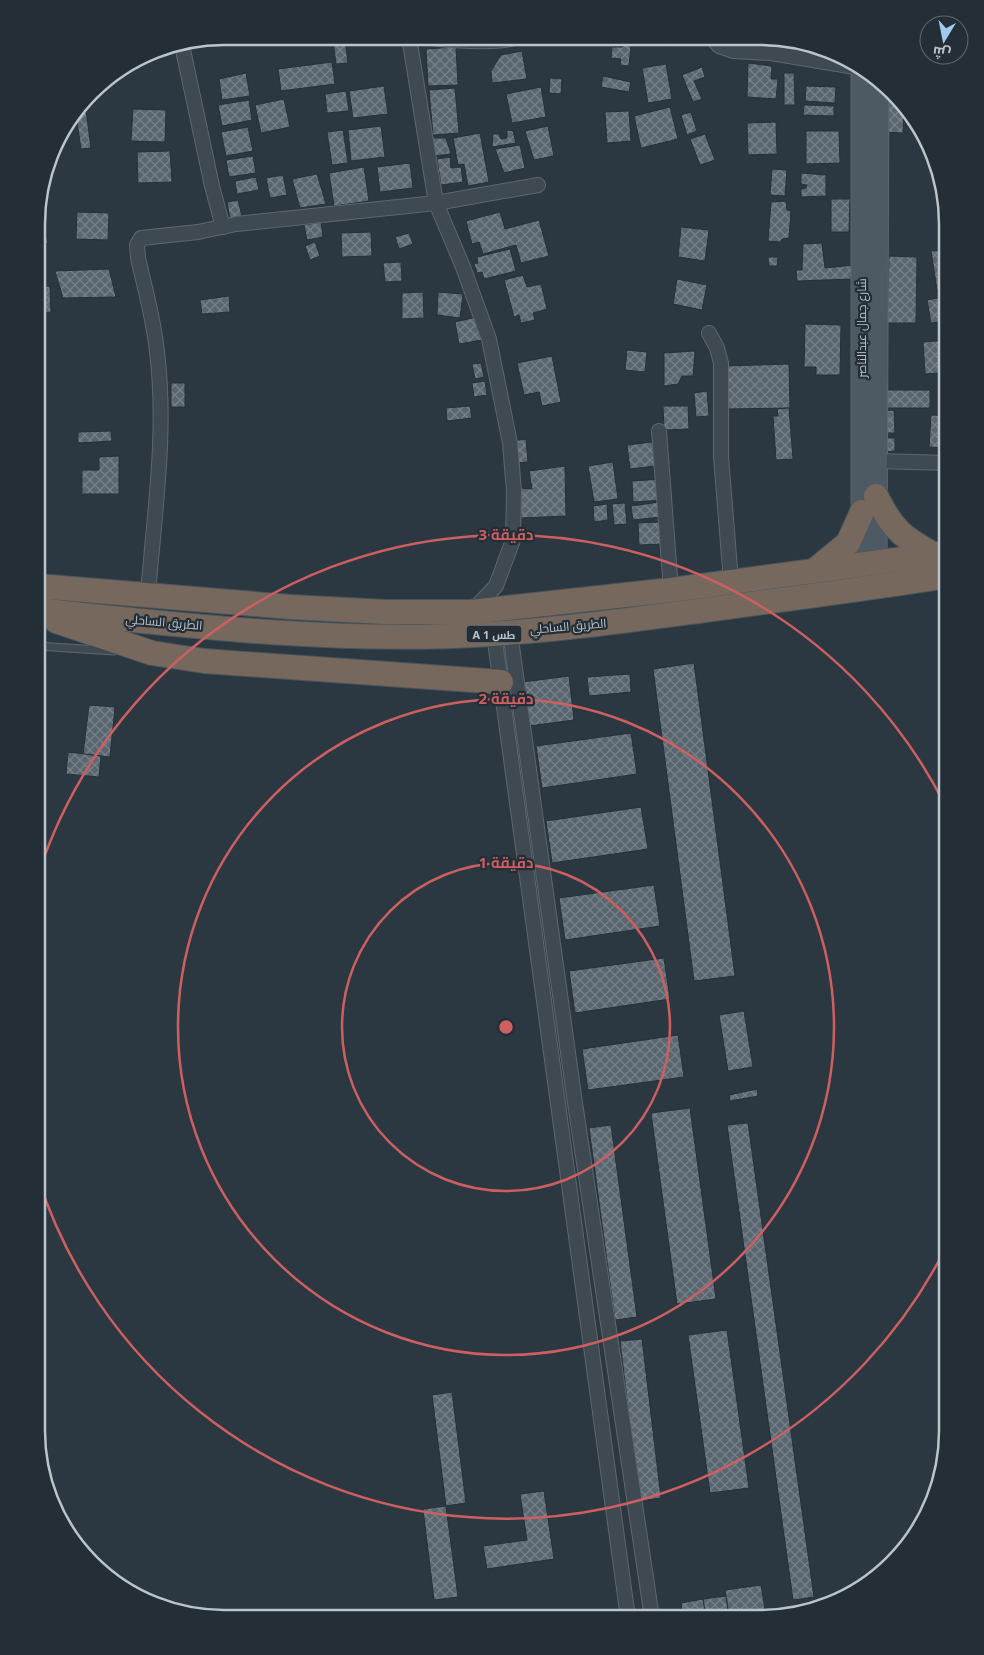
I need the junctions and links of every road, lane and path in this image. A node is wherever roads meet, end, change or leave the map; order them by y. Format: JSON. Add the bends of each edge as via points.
{"nodes":[{"id":1,"x":410,"y":45,"type":"edge"},
{"id":2,"x":718,"y":45,"type":"edge"},
{"id":3,"x":183,"y":50,"type":"edge"},
{"id":4,"x":843,"y":65,"type":"edge"},
{"id":5,"x":860,"y":75,"type":"edge"},
{"id":6,"x":879,"y":90,"type":"edge"},
{"id":7,"x":538,"y":185,"type":"dead end"},
{"id":8,"x":436,"y":203,"type":"junction"},
{"id":9,"x":224,"y":227,"type":"junction"},
{"id":10,"x":708,"y":333,"type":"dead end"},
{"id":11,"x":659,"y":431,"type":"dead end"},
{"id":12,"x":876,"y":461,"type":"junction"},
{"id":13,"x":939,"y":463,"type":"edge"},
{"id":14,"x":869,"y":504,"type":"junction"},
{"id":15,"x":939,"y":553,"type":"edge"},
{"id":16,"x":939,"y":554,"type":"edge"},
{"id":17,"x":869,"y":564,"type":"junction"},
{"id":18,"x":814,"y":571,"type":"junction"},
{"id":19,"x":939,"y":577,"type":"edge"},
{"id":20,"x":732,"y":581,"type":"junction"},
{"id":21,"x":45,"y":587,"type":"edge"},
{"id":22,"x":869,"y":588,"type":"junction"},
{"id":23,"x":672,"y":590,"type":"junction"},
{"id":24,"x":148,"y":595,"type":"junction"},
{"id":25,"x":45,"y":611,"type":"edge"},
{"id":26,"x":470,"y":612,"type":"junction"},
{"id":27,"x":45,"y":618,"type":"edge"},
{"id":28,"x":502,"y":633,"type":"junction"},
{"id":29,"x":45,"y":646,"type":"edge"},
{"id":30,"x":152,"y":653,"type":"junction"},
{"id":31,"x":501,"y":682,"type":"junction"},
{"id":32,"x":574,"y":1096,"type":"junction"},
{"id":33,"x":559,"y":1098,"type":"junction"},
{"id":34,"x":616,"y":1383,"type":"junction"},
{"id":35,"x":597,"y":1386,"type":"junction"},
{"id":36,"x":627,"y":1610,"type":"edge"},
{"id":37,"x":651,"y":1610,"type":"edge"}],
"edges":[{"from":1,"to":8,"type":"street"},
{"from":2,"to":4,"type":"street","via":[[733,51],[771,53]]},
{"from":3,"to":9,"type":"street","via":[[212,186]]},
{"from":5,"to":14,"type":"main road","name":"شارع جمال عبدالناصر"},
{"from":6,"to":12,"type":"main road","name":"شارع جمال عبدالناصر"},
{"from":7,"to":8,"type":"street"},
{"from":8,"to":9,"type":"street"},
{"from":8,"to":26,"type":"street","via":[[489,339],[508,432],[512,472],[513,540],[507,562],[496,586]]},
{"from":9,"to":24,"type":"street","via":[[145,236],[140,238],[137,246],[157,352],[160,396]]},
{"from":10,"to":20,"type":"street","via":[[721,363],[721,457]]},
{"from":11,"to":23,"type":"street"},
{"from":12,"to":13,"type":"street"},
{"from":12,"to":14,"type":"main road","name":"شارع جمال عبدالناصر"},
{"from":14,"to":15,"type":"highway","via":[[905,539]]},
{"from":14,"to":17,"type":"main road","name":"شارع جمال عبدالناصر"},
{"from":14,"to":18,"type":"highway","via":[[848,543]]},
{"from":16,"to":17,"type":"highway","name":"الطريق الساحلي","number":"A 1 طس"},
{"from":17,"to":18,"type":"highway","name":"الطريق الساحلي","number":"A 1 طس"},
{"from":17,"to":22,"type":"main road","name":"شارع جمال عبدالناصر"},
{"from":18,"to":20,"type":"highway","name":"الطريق الساحلي","number":"A 1 طس"},
{"from":19,"to":22,"type":"highway","name":"الطريق الساحلي","number":"A 1 طس"},
{"from":20,"to":23,"type":"highway","name":"الطريق الساحلي","number":"A 1 طس"},
{"from":21,"to":24,"type":"highway","name":"الطريق الساحلي","number":"A 1 طس"},
{"from":22,"to":28,"type":"highway","name":"الطريق الساحلي","number":"A 1 طس","via":[[629,620]]},
{"from":23,"to":26,"type":"highway","name":"الطريق الساحلي","number":"A 1 طس"},
{"from":24,"to":26,"type":"highway","name":"الطريق الساحلي","number":"A 1 طس","via":[[385,612]]},
{"from":25,"to":28,"type":"highway","name":"الطريق الساحلي","number":"A 1 طس","via":[[173,624],[376,636]]},
{"from":27,"to":30,"type":"highway"},
{"from":28,"to":31,"type":"street"},
{"from":28,"to":32,"type":"street"},
{"from":29,"to":30,"type":"lane"},
{"from":30,"to":31,"type":"highway","via":[[204,661]]},
{"from":31,"to":33,"type":"street"},
{"from":32,"to":33,"type":"street"},
{"from":32,"to":34,"type":"street"},
{"from":33,"to":35,"type":"street"},
{"from":34,"to":35,"type":"street"},
{"from":34,"to":37,"type":"street"},
{"from":35,"to":36,"type":"street"}]}
